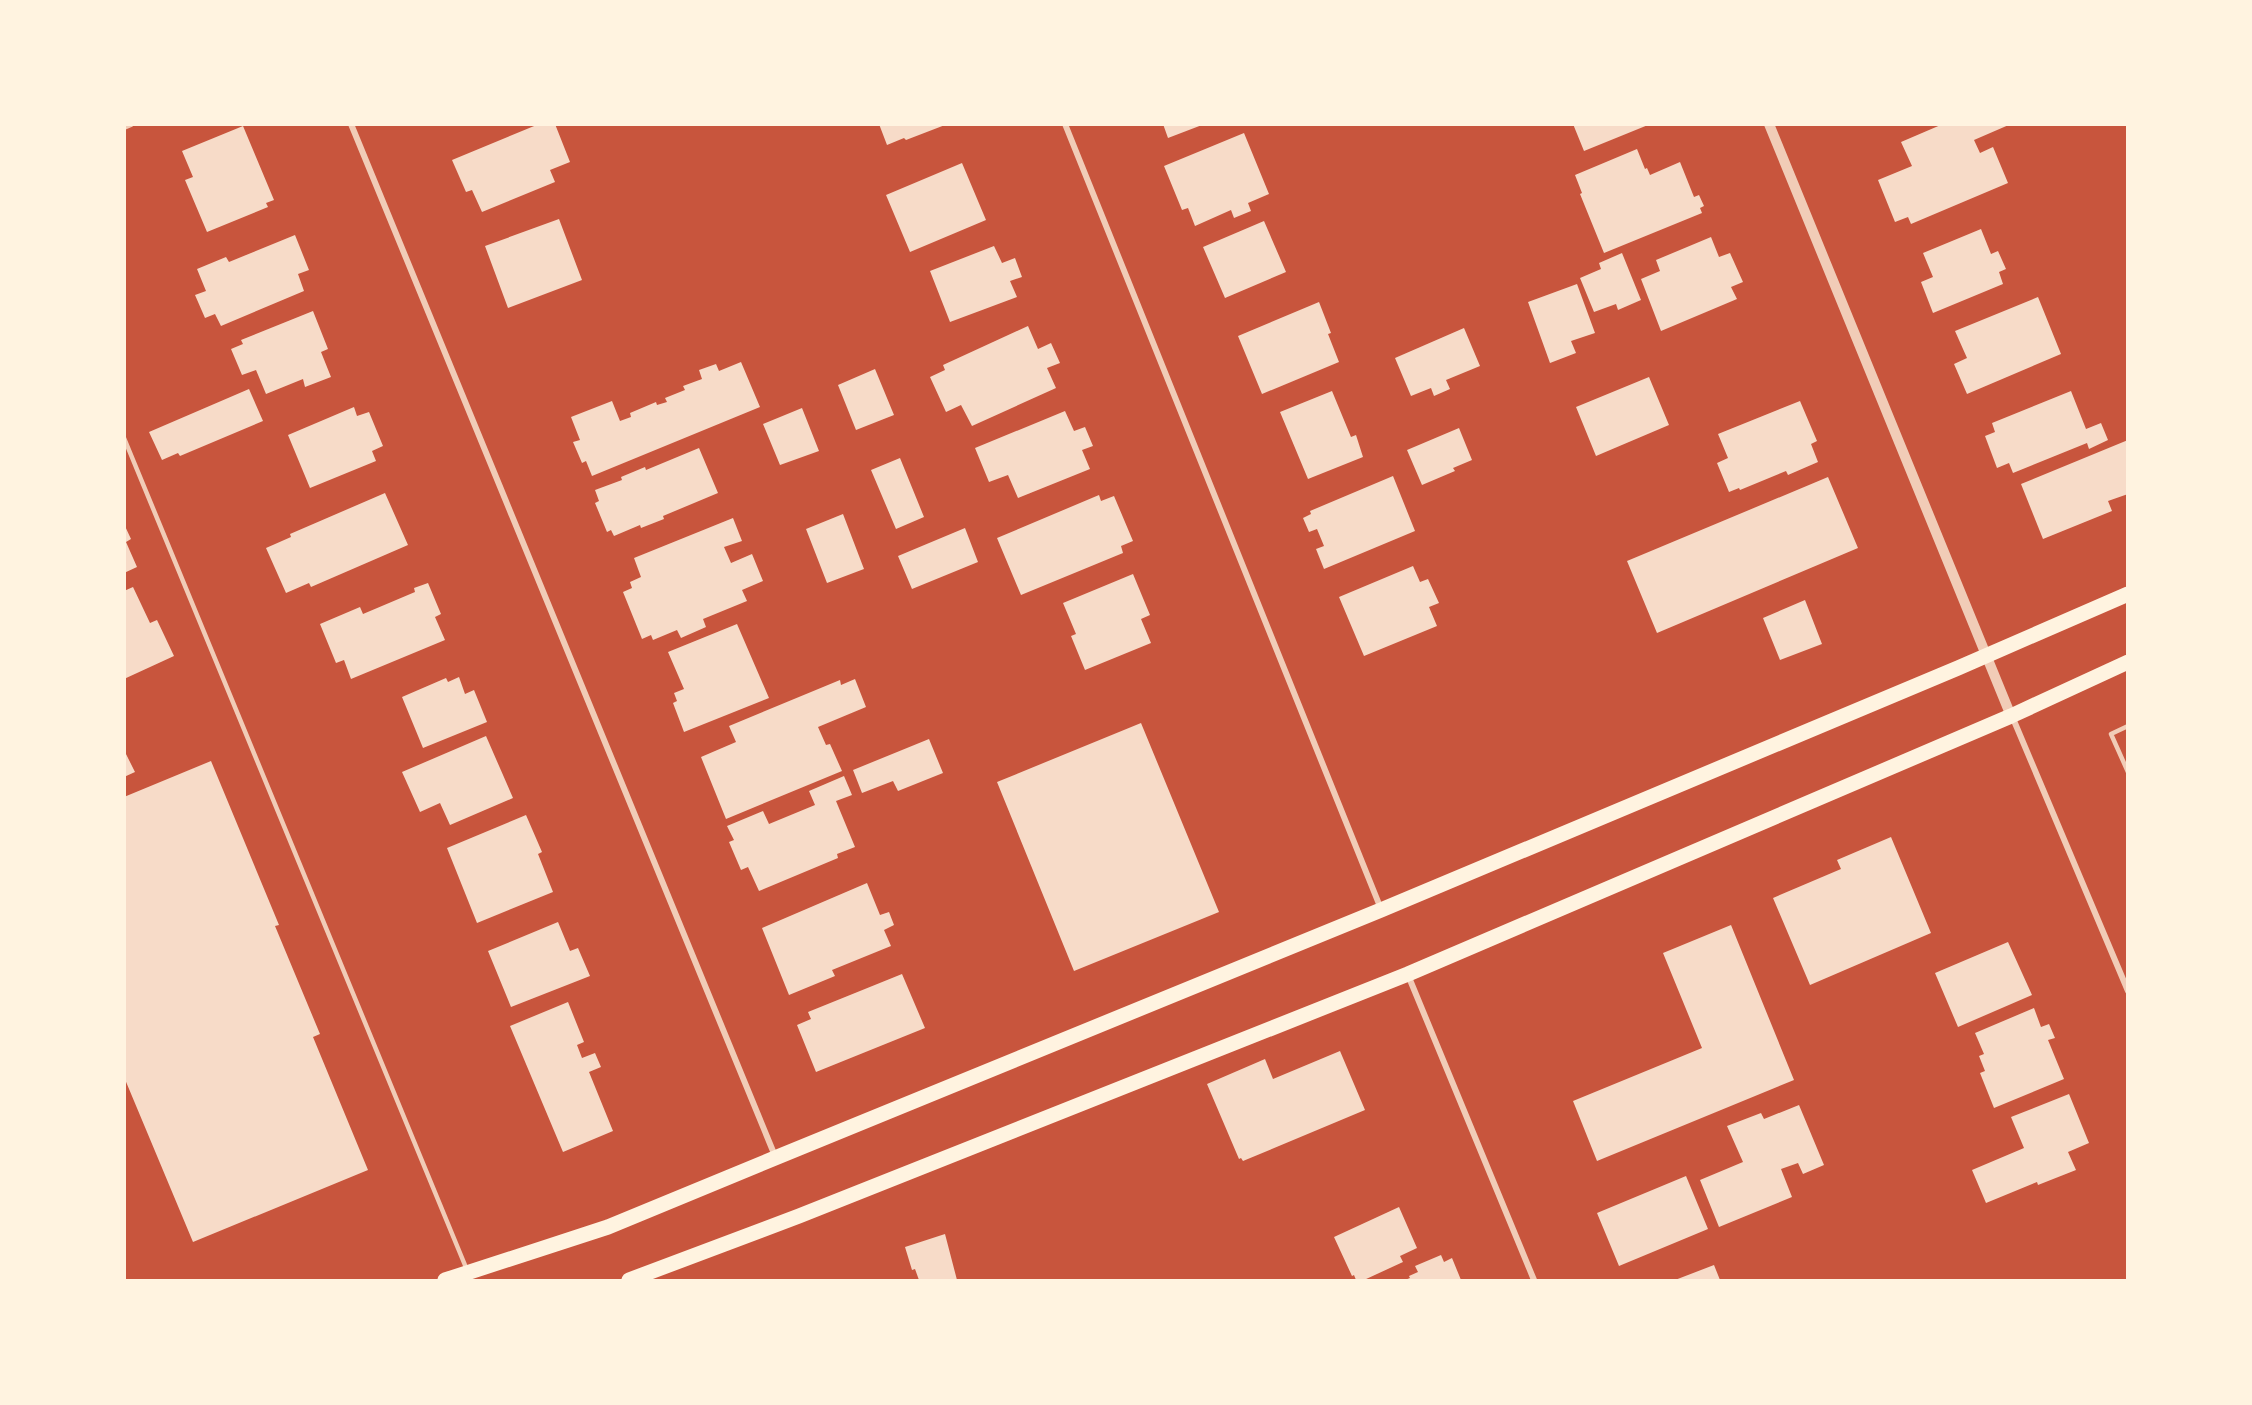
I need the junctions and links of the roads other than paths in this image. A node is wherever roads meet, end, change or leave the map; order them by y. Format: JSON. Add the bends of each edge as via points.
{"nodes":[{"id":1,"x":131,"y":124,"type":"edge"},
{"id":2,"x":351,"y":124,"type":"edge"},
{"id":3,"x":1065,"y":124,"type":"edge"},
{"id":4,"x":1769,"y":124,"type":"edge"},
{"id":5,"x":124,"y":127,"type":"edge"},
{"id":6,"x":124,"y":438,"type":"edge"},
{"id":7,"x":2127,"y":594,"type":"edge"},
{"id":8,"x":1986,"y":656,"type":"junction"},
{"id":9,"x":2127,"y":662,"type":"edge"},
{"id":10,"x":2011,"y":716,"type":"junction"},
{"id":11,"x":2127,"y":726,"type":"edge"},
{"id":12,"x":2127,"y":771,"type":"edge"},
{"id":13,"x":1381,"y":910,"type":"junction"},
{"id":14,"x":1408,"y":974,"type":"junction"},
{"id":15,"x":2127,"y":991,"type":"edge"},
{"id":16,"x":776,"y":1158,"type":"junction"},
{"id":17,"x":468,"y":1273,"type":"junction"},
{"id":18,"x":445,"y":1281,"type":"edge"},
{"id":19,"x":630,"y":1281,"type":"edge"},
{"id":20,"x":1534,"y":1281,"type":"edge"}],
"edges":[{"from":1,"to":5,"type":"street"},
{"from":2,"to":16,"type":"street"},
{"from":3,"to":13,"type":"street"},
{"from":4,"to":8,"type":"street"},
{"from":6,"to":17,"type":"lane"},
{"from":7,"to":8,"type":"main road"},
{"from":8,"to":10,"type":"street"},
{"from":8,"to":13,"type":"main road"},
{"from":9,"to":10,"type":"main road"},
{"from":10,"to":14,"type":"main road"},
{"from":10,"to":15,"type":"street"},
{"from":11,"to":12,"type":"lane","via":[[2111,734]]},
{"from":13,"to":16,"type":"main road"},
{"from":14,"to":19,"type":"main road"},
{"from":14,"to":20,"type":"street"},
{"from":16,"to":17,"type":"main road","via":[[608,1227]]},
{"from":17,"to":18,"type":"main road"}]}
